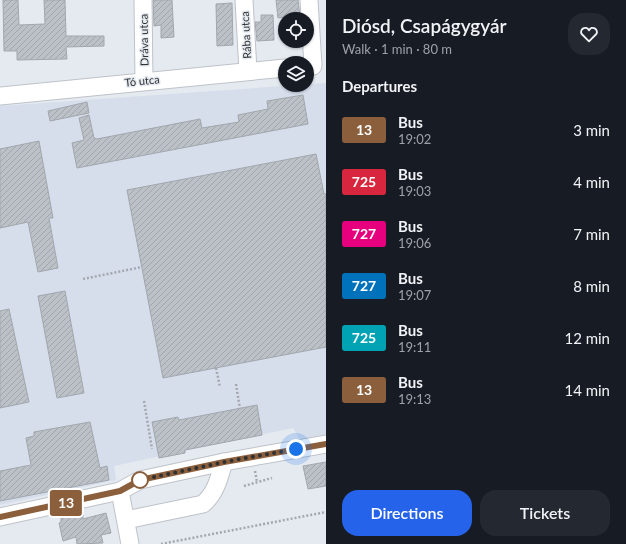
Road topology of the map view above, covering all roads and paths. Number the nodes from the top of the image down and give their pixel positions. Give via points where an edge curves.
1 (143, 0) edge
2 (244, 0) edge
3 (309, 0) edge
4 (315, 66) edge
5 (278, 69) edge
6 (248, 71) junction
7 (144, 81) junction
8 (0, 96) edge
9 (142, 267) dead end
10 (83, 279) dead end
11 (216, 368) dead end
12 (236, 384) dead end
13 (220, 387) dead end
14 (144, 400) dead end
15 (240, 409) dead end
16 (326, 444) edge
17 (152, 449) dead end
18 (224, 462) junction
19 (272, 478) dead end
20 (244, 486) dead end
21 (120, 491) junction
22 (326, 512) edge
23 (0, 517) edge
24 (126, 520) junction
25 (130, 544) edge
26 (161, 544) edge

1 - 7 street, Dráva utca
2 - 6 street, Rába utca
3 - 4 street
5 - 6 street, Tó utca
6 - 7 street, Tó utca
7 - 8 street, Tó utca
9 - 10 path
11 - 13 path
12 - 15 path
14 - 17 path
16 - 18 street
18 - 21 street via 140,480
18 - 24 street via 216,488 211,497 202,504
19 - 20 path
21 - 23 street
21 - 24 street
22 - 26 path
24 - 25 street

